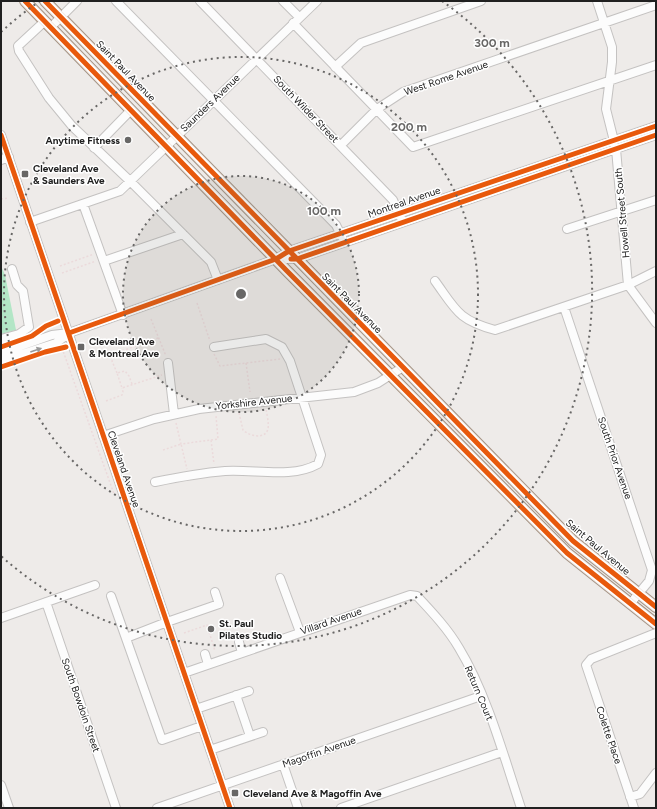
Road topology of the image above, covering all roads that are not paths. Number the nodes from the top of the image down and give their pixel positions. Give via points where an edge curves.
1 (25, 1) edge
2 (45, 1) edge
3 (77, 1) edge
4 (116, 1) edge
5 (200, 1) edge
6 (283, 1) edge
7 (317, 1) edge
8 (481, 1) edge
9 (597, 1) edge
10 (656, 5) edge
11 (61, 17) junction
12 (296, 20) junction
13 (605, 23) junction
14 (48, 24) junction
15 (256, 58) junction
16 (656, 65) edge
17 (335, 67) junction
18 (609, 81) junction
19 (214, 100) junction
20 (377, 109) junction
21 (131, 110) junction
22 (656, 126) edge
23 (1, 135) edge
24 (656, 135) edge
25 (176, 136) junction
26 (615, 144) junction
27 (341, 145) junction
28 (166, 146) junction
29 (94, 148) junction
30 (5, 158) edge
31 (130, 181) junction
32 (656, 200) edge
33 (83, 204) junction
34 (622, 212) junction
35 (399, 213) junction
36 (30, 222) junction
37 (403, 222) junction
38 (567, 229) dead end
39 (183, 234) junction
40 (341, 234) junction
41 (344, 243) junction
42 (289, 251) junction
43 (103, 257) junction
44 (276, 259) junction
45 (297, 259) junction
46 (12, 269) dead end
47 (656, 271) edge
48 (218, 280) junction
49 (435, 281) dead end
50 (628, 285) junction
51 (564, 307) junction
52 (123, 314) junction
53 (656, 323) edge
54 (69, 333) junction
55 (1, 339) edge
56 (214, 347) dead end
57 (1, 353) edge
58 (1, 361) edge
59 (168, 363) road end
60 (403, 367) junction
61 (391, 376) junction
62 (302, 397) junction
63 (174, 414) junction
64 (103, 436) junction
65 (155, 482) dead end
66 (280, 578) dead end
67 (95, 585) dead end
68 (215, 592) dead end
69 (639, 593) junction
70 (410, 594) joint
71 (111, 596) dead end
72 (46, 602) junction
73 (630, 604) junction
74 (656, 607) edge
75 (1, 618) edge
76 (167, 622) junction
77 (656, 624) edge
78 (300, 632) junction
79 (656, 633) edge
80 (126, 638) junction
81 (239, 642) dead end
82 (242, 653) junction
83 (205, 654) dead end
84 (208, 664) junction
85 (184, 673) junction
86 (249, 691) dead end
87 (236, 695) junction
88 (482, 696) junction
89 (196, 709) junction
90 (202, 726) junction
91 (263, 732) dead end
92 (250, 736) junction
93 (210, 750) junction
94 (502, 752) junction
95 (283, 764) junction
96 (656, 773) edge
97 (1, 784) edge
98 (222, 785) junction
99 (630, 797) junction
100 (9, 808) edge
101 (116, 808) edge
102 (159, 808) edge
103 (230, 808) edge
104 (298, 808) edge
105 (341, 808) edge
106 (521, 808) edge
107 (634, 808) edge

1 - 14 main road
2 - 11 main road, Saint Paul Avenue
3 - 11 street
4 - 19 street
5 - 15 street, South Wilder Street
6 - 12 street
7 - 12 street, Saunders Avenue
8 - 17 street via 361,43
9 - 13 street, Howell Street South
10 - 13 street, West Rome Avenue
11 - 14 street
11 - 25 main road, Saint Paul Avenue
12 - 15 street, Saunders Avenue
12 - 17 street
13 - 18 street, Howell Street South via 612,47
13 - 20 street, West Rome Avenue via 403,92
14 - 21 main road
14 - 29 street via 18,46 19,51 49,98
15 - 19 street, Saunders Avenue
15 - 27 street, South Wilder Street
16 - 18 street
17 - 20 street
18 - 20 street via 413,147
18 - 26 street, Howell Street South via 606,110
19 - 25 street, Saunders Avenue
19 - 40 street via 336,225
20 - 27 street, West Rome Avenue
21 - 28 main road
21 - 29 street
22 - 26 street, Montreal Avenue
23 - 30 street, Cleveland Avenue
24 - 26 street, Montreal Avenue
25 - 28 street, Saunders Avenue
25 - 42 main road, Saint Paul Avenue
26 - 34 street, Howell Street South
26 - 35 street, Montreal Avenue
26 - 37 street, Montreal Avenue
27 - 35 street, South Wilder Street via 393,200
28 - 31 street, Saunders Avenue
28 - 44 main road
29 - 31 street
30 - 36 street, Cleveland Avenue
31 - 33 street, Saunders Avenue via 115,194
31 - 39 street
32 - 34 street
33 - 36 street, Saunders Avenue
33 - 43 street
34 - 38 street
34 - 50 street, Howell Street South
35 - 37 street, South Wilder Street
35 - 40 street, Montreal Avenue
36 - 54 street, Cleveland Avenue
37 - 41 street, Montreal Avenue
39 - 43 street
39 - 48 street via 211,262
40 - 41 street
40 - 42 street, Montreal Avenue
41 - 45 street, Montreal Avenue
42 - 44 street, Montreal Avenue
42 - 45 main road, Saint Paul Avenue
43 - 52 street
44 - 45 street, Montreal Avenue
44 - 48 street, Montreal Avenue
44 - 61 main road
45 - 60 main road, Saint Paul Avenue
46 - 55 street via 17,285 23,291 29,327 18,334
47 - 50 street
48 - 52 street, Montreal Avenue
49 - 51 street via 459,315 475,325 495,330
50 - 51 street
50 - 53 street
51 - 69 street, South Prior Avenue via 651,565 651,576
52 - 54 street, Montreal Avenue
54 - 57 street, Montreal Avenue via 52,335
58 -> 54 street, Montreal Avenue via 56,343
54 - 64 street, Cleveland Avenue
56 - 62 street via 266,339 282,346
59 - 63 street
60 - 61 street, Yorkshire Avenue
60 - 69 main road, Saint Paul Avenue via 573,541
61 - 62 street, Yorkshire Avenue via 354,392
61 - 73 main road via 567,553
62 - 63 street, Yorkshire Avenue via 199,408
62 - 65 street via 321,455 318,464 307,470 215,472
63 - 64 street, Yorkshire Avenue
64 - 76 street, Cleveland Avenue
66 - 78 street
67 - 72 street
68 - 76 street via 219,604
69 - 73 street, South Prior Avenue
69 - 74 main road, Saint Paul Avenue
70 - 78 street, Villard Avenue
70 - 88 street, Return Court via 417,596 444,626 459,648
71 - 80 street
72 - 75 street
72 - 101 street, South Bowdoin Street
73 - 77 main road
76 - 80 street
76 - 85 street, Cleveland Avenue
78 - 82 street, Villard Avenue
79 - 99 street, Colette Place via 587,662 587,669
80 - 90 street via 162,740
81 - 82 street
82 - 84 street, Villard Avenue
83 - 84 street
84 - 85 street, Villard Avenue
85 - 89 street, Cleveland Avenue
86 - 87 street
87 - 89 street
87 - 92 street
88 - 94 street, Return Court
88 - 95 street, Magoffin Avenue
89 - 90 street, Cleveland Avenue
90 - 93 street, Cleveland Avenue
91 - 92 street
92 - 93 street
93 - 98 street, Cleveland Avenue
94 - 105 street
94 - 106 street, Return Court
95 - 98 street, Magoffin Avenue
95 - 104 street
96 - 99 street via 640,794
97 - 100 street
98 - 102 street, Magoffin Avenue
98 - 103 street, Cleveland Avenue
99 - 107 street, Colette Place

